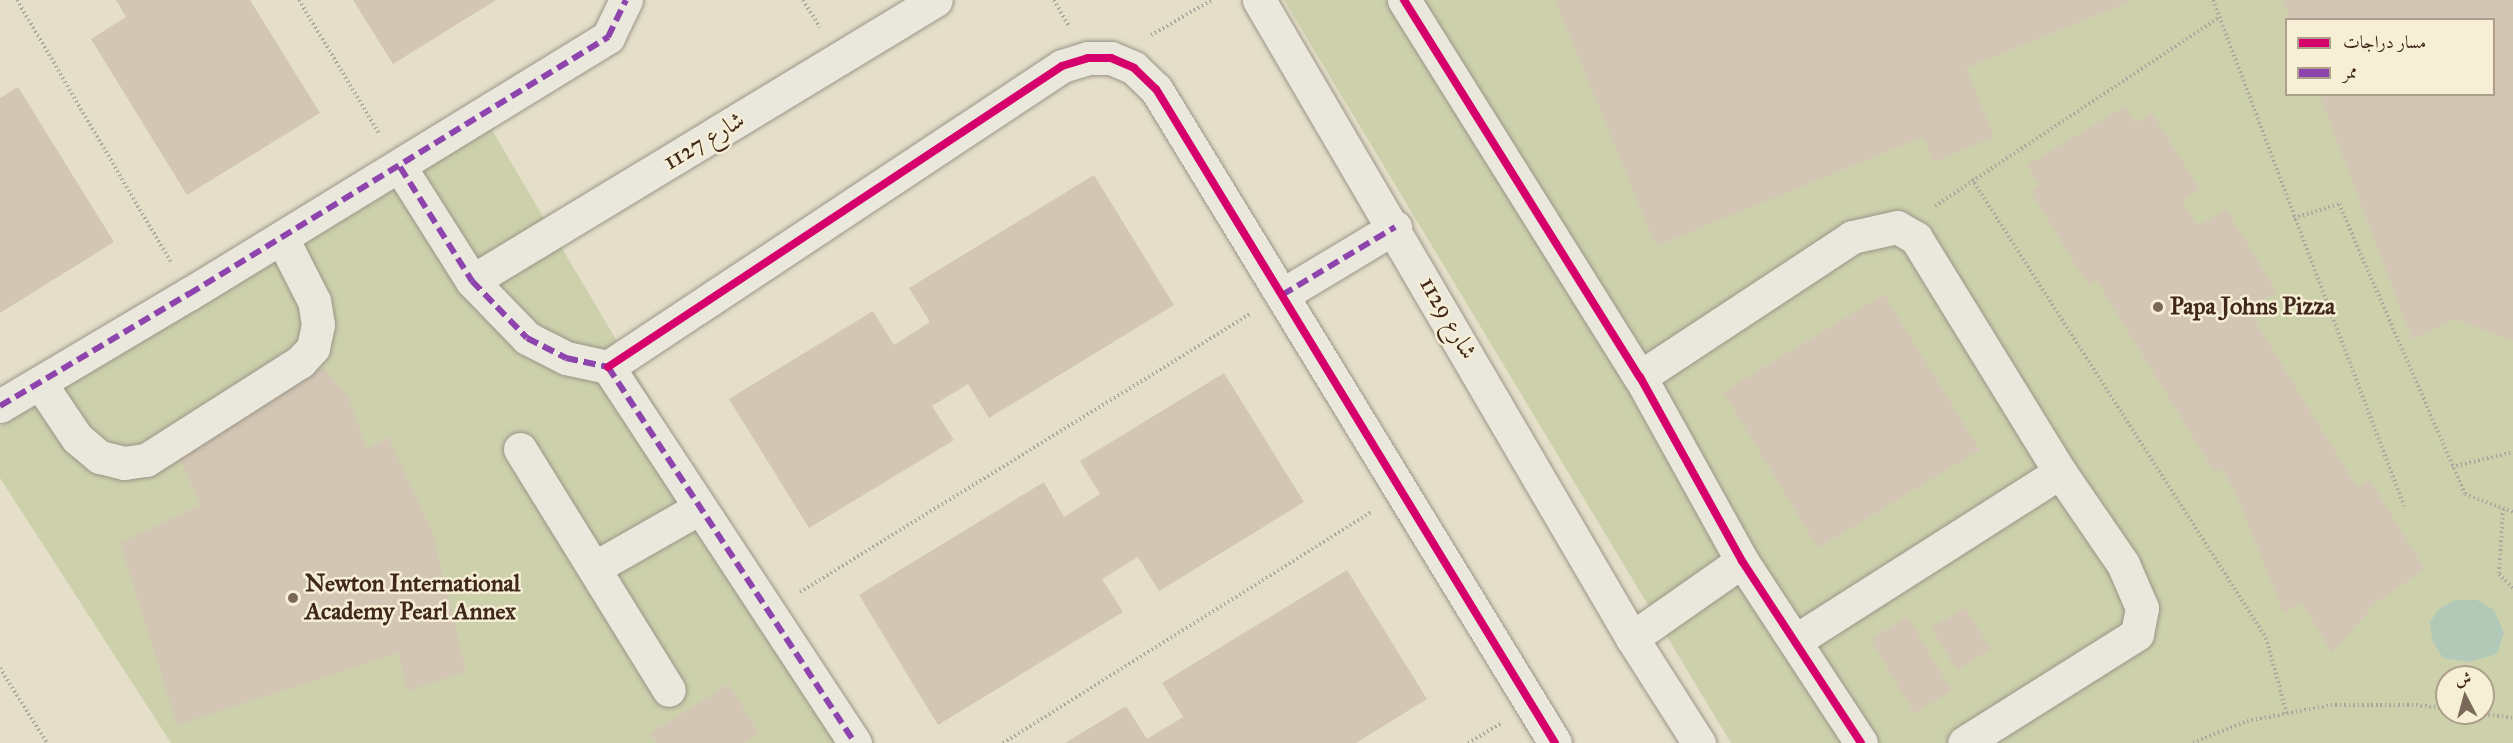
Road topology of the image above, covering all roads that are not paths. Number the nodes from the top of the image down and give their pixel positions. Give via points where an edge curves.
1 (626, 0) edge
2 (936, 0) edge
3 (1259, 0) edge
4 (1404, 0) edge
5 (400, 166) junction
6 (1395, 227) junction
7 (282, 238) junction
8 (472, 281) junction
9 (1282, 295) junction
10 (608, 367) junction
11 (1640, 376) junction
12 (40, 382) junction
13 (0, 406) edge
14 (520, 449) dead end
15 (2060, 472) junction
16 (699, 508) junction
17 (1742, 561) junction
18 (594, 568) junction
19 (1632, 638) junction
20 (1795, 641) junction
21 (669, 690) dead end
22 (855, 743) edge
23 (1555, 743) edge
24 (1699, 743) edge
25 (1861, 743) edge
26 (1965, 743) edge

1 - 5 street via 608,37
2 - 8 street, شارع 1127
3 - 6 street, شارع 1129
4 - 11 street
5 - 7 street
5 - 8 street
6 - 9 street
6 - 19 street, شارع 1129
7 - 12 street
7 - 12 street via 314,300 318,325 313,348 300,362 146,460 124,464 100,457 77,438
8 - 10 street via 527,338 566,358
9 - 10 street via 1156,89 1134,68 1111,58 1088,58 1062,66
9 - 23 street
10 - 16 street
11 - 15 street via 1852,237 1874,230 1903,229 1916,238
11 - 17 street
12 - 13 street
14 - 18 street
15 - 20 street
15 - 26 street via 2132,582 2142,608 2137,634
16 - 18 street
16 - 22 street
17 - 19 street
17 - 20 street
18 - 21 street
19 - 24 street, شارع 1129
20 - 25 street

